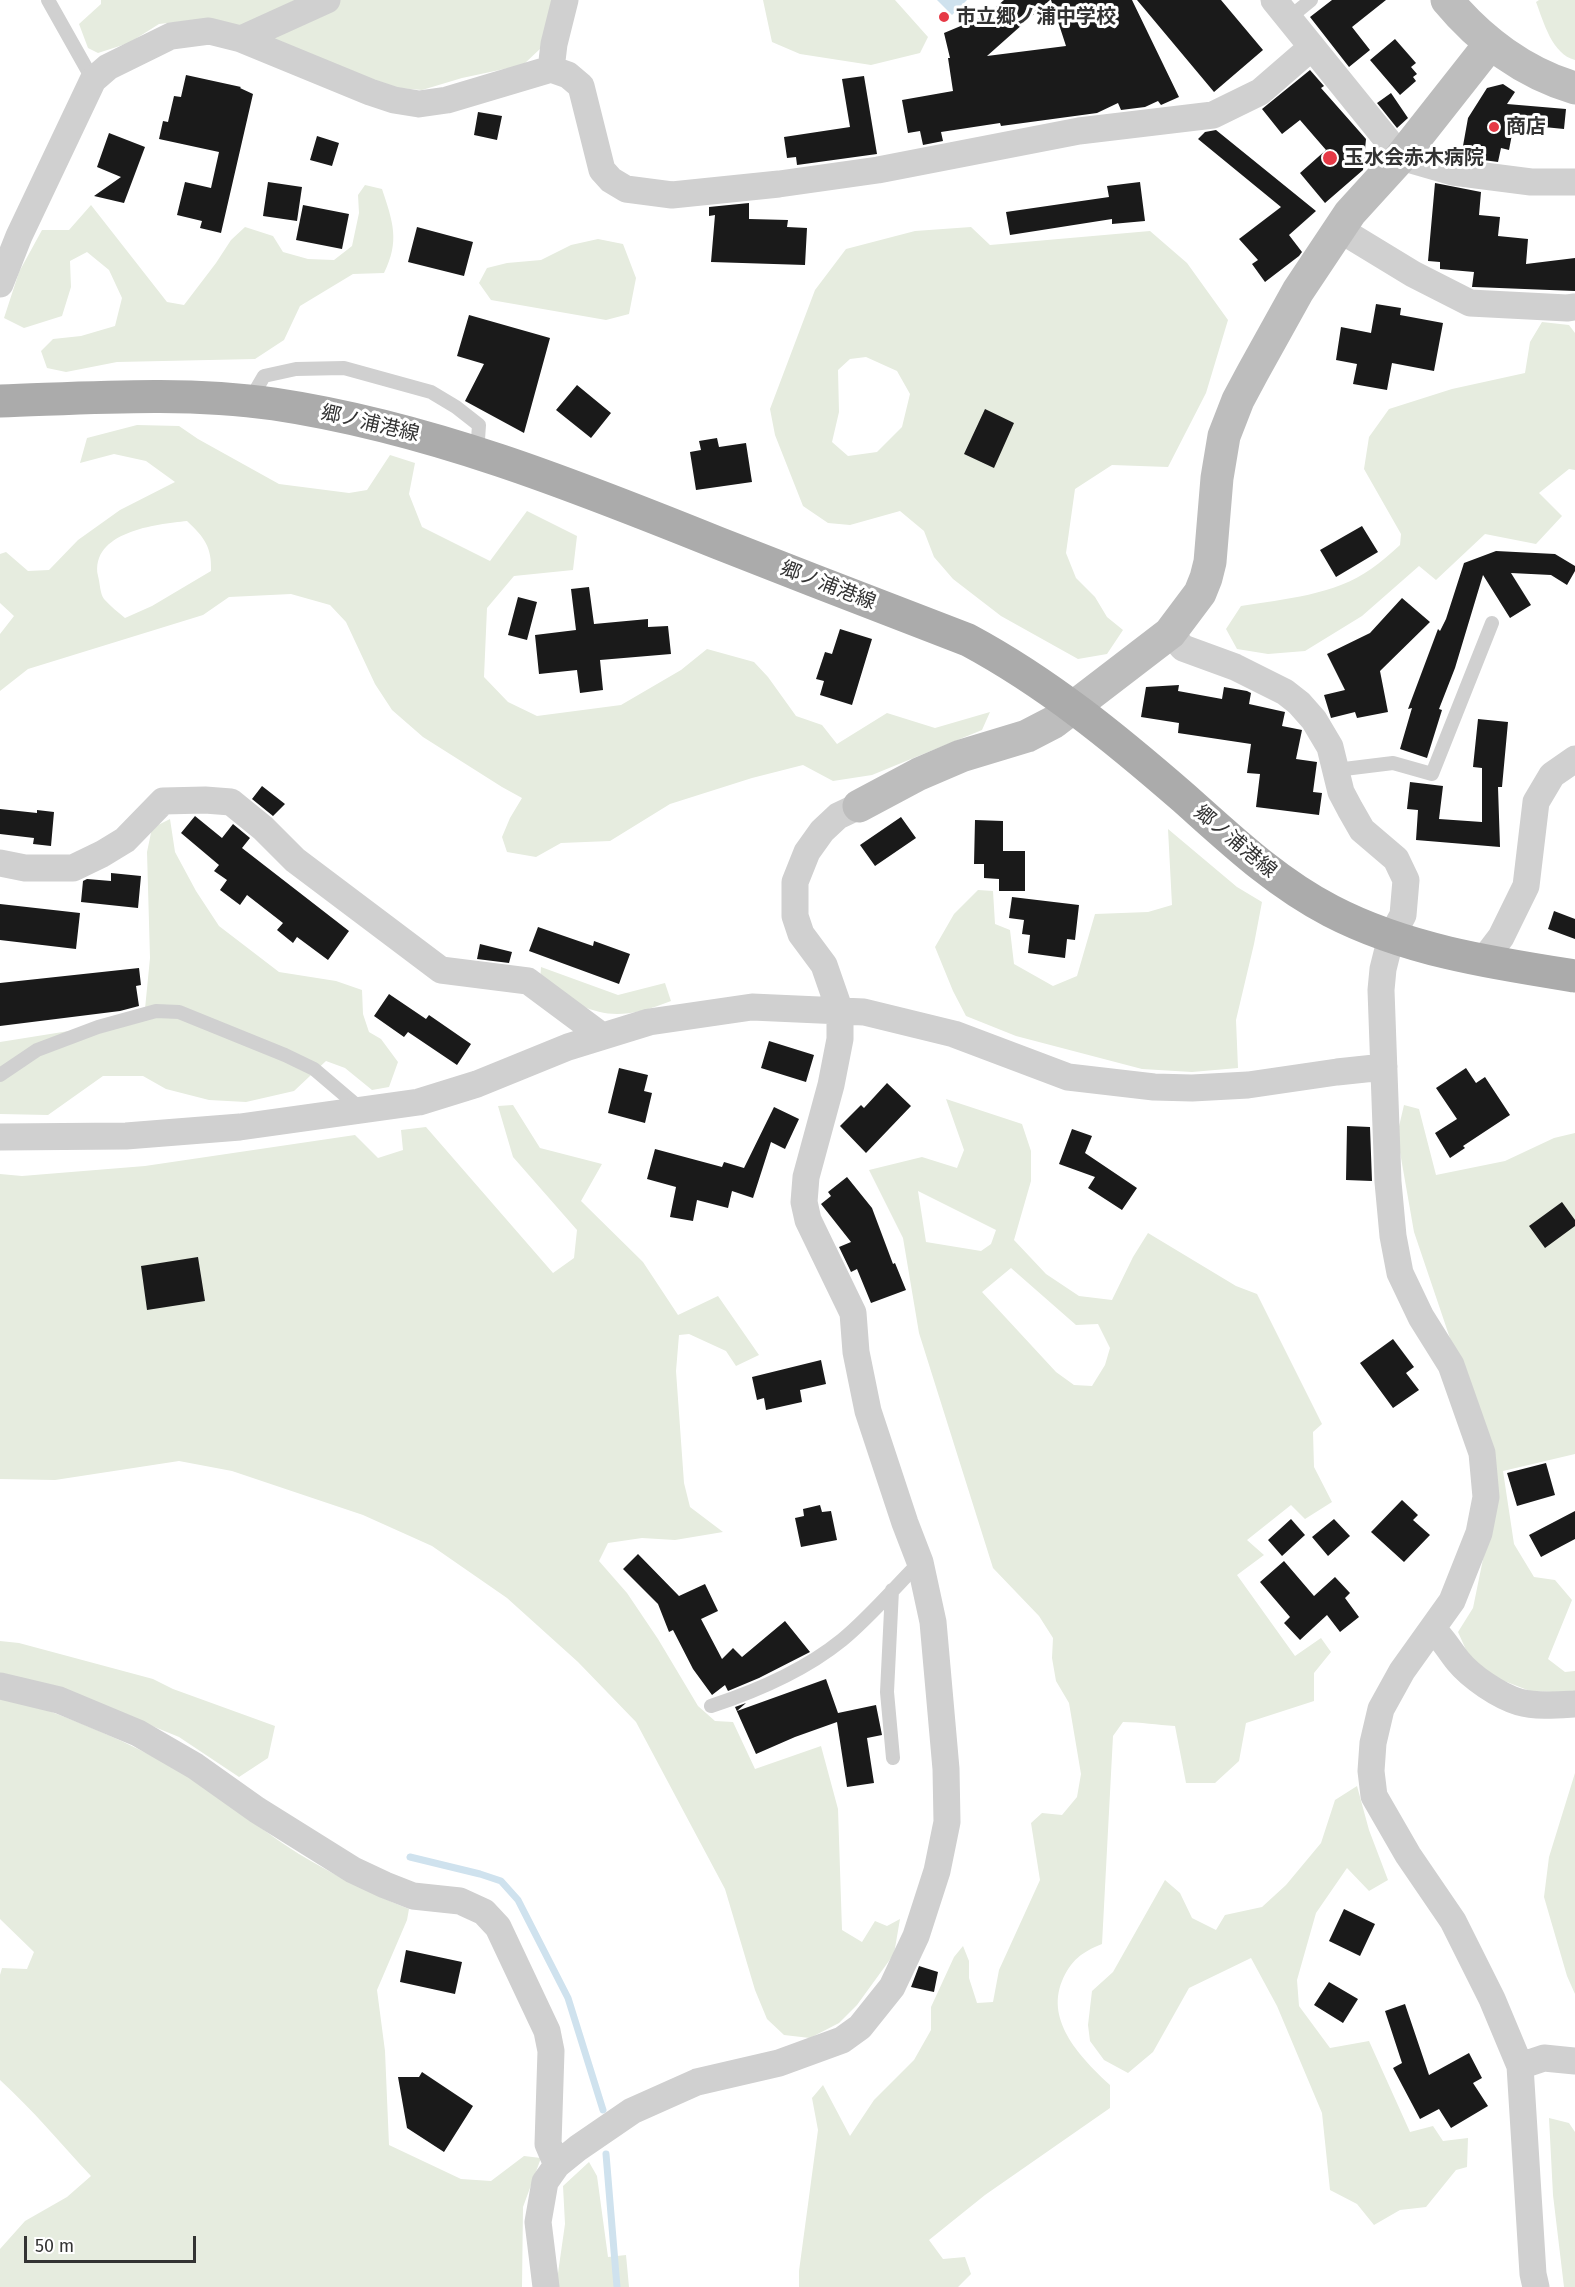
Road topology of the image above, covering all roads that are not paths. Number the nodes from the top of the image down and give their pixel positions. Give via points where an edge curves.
1 (48, 0) edge
2 (327, 0) edge
3 (565, 0) edge
4 (1311, 0) edge
5 (1447, 0) edge
6 (1282, 9) edge
7 (241, 39) junction
8 (1490, 44) junction
9 (1312, 47) junction
10 (551, 69) junction
11 (93, 80) junction
12 (1575, 88) edge
13 (1401, 158) junction
14 (1575, 182) edge
15 (1339, 229) junction
16 (0, 284) edge
17 (1575, 307) edge
18 (0, 401) edge
19 (249, 402) junction
20 (477, 454) junction
21 (1492, 623) dead end
22 (1170, 633) junction
23 (1073, 705) junction
24 (1575, 759) edge
25 (1336, 770) junction
26 (859, 806) joint
27 (0, 863) edge
28 (1391, 937) junction
29 (1482, 962) junction
30 (1575, 976) edge
31 (840, 1011) junction
32 (602, 1036) junction
33 (1384, 1067) junction
34 (0, 1074) edge
35 (363, 1110) junction
36 (0, 1137) edge
37 (920, 1562) junction
38 (892, 1590) junction
39 (1432, 1629) junction
40 (0, 1686) edge
41 (1575, 1704) edge
42 (711, 1706) dead end
43 (893, 1758) dead end
44 (1575, 2061) edge
45 (1520, 2066) junction
46 (557, 2165) junction
47 (546, 2287) edge
48 (1536, 2287) edge

1 - 11 lane
2 - 7 street
3 - 10 street
4 - 6 lane
5 - 8 street
6 - 9 street
7 - 10 street via 370,92 419,104 447,100
7 - 11 street via 209,31 171,36 108,67
8 - 12 street via 1529,68
8 - 13 street
9 - 10 street via 1260,92 1213,115 1078,131 878,170 672,195 626,189 611,180 602,170 580,86 568,75
9 - 13 street
11 - 16 street
13 - 14 street via 1453,172 1531,182
13 - 15 street
15 - 17 street via 1470,303
15 - 22 street via 1298,291 1239,400 1224,436 1206,578 1200,593
18 - 19 main road, 郷ノ浦港線 via 171,395
19 - 20 main road, 郷ノ浦港線 via 344,416
19 - 20 lane via 264,376 296,369 344,368 432,392 456,406 478,425
20 - 23 main road, 郷ノ浦港線 via 615,501 969,640
21 - 25 lane via 1432,774 1393,763
22 - 23 street
22 - 25 street via 1184,648 1269,682 1299,703 1330,747
23 - 26 street via 1054,722 1027,736 961,756
23 - 28 main road, 郷ノ浦港線 via 1241,850 1284,882 1331,911
24 - 29 street via 1552,775 1536,802 1526,886 1501,937
25 - 28 street via 1341,792 1362,830 1396,858 1406,880 1403,915
26 - 31 street via 838,816 822,831 807,852 795,882 795,916 801,934 824,965
27 - 32 street via 25,868 73,868 125,840 163,801 231,802 295,860 441,970 528,981
28 - 29 main road, 郷ノ浦港線
28 - 33 street via 1381,990
29 - 30 main road, 郷ノ浦港線
31 - 32 street via 725,1010 649,1022
31 - 33 street via 864,1012 954,1034 1068,1077 1154,1087 1248,1085
31 - 37 street via 840,1039 806,1177 804,1202 808,1220 853,1313 868,1411
32 - 35 street via 419,1102
33 - 39 street via 1389,1193 1400,1272 1421,1317 1451,1365 1482,1453 1486,1497 1479,1533 1452,1601
34 - 35 lane via 37,1050 98,1027 156,1011 179,1012 314,1069
35 - 36 street via 240,1127 126,1136
37 - 38 lane
37 - 46 street via 933,1622 947,1822 937,1871 916,1936 892,1987 860,2027 842,2040 779,2063 697,2082 632,2111
38 - 42 lane via 843,1639 811,1663
38 - 43 lane via 887,1692
39 - 41 street via 1474,1679 1520,1702
39 - 45 street via 1381,1709 1373,1743 1374,1796 1453,1921
40 - 46 street via 59,1700 138,1733 353,1870 385,1885 413,1896 460,1900 484,1912 498,1927 548,2031 548,2144
44 - 45 street via 1544,2058
45 - 48 street
46 - 47 street via 545,2182 538,2222

